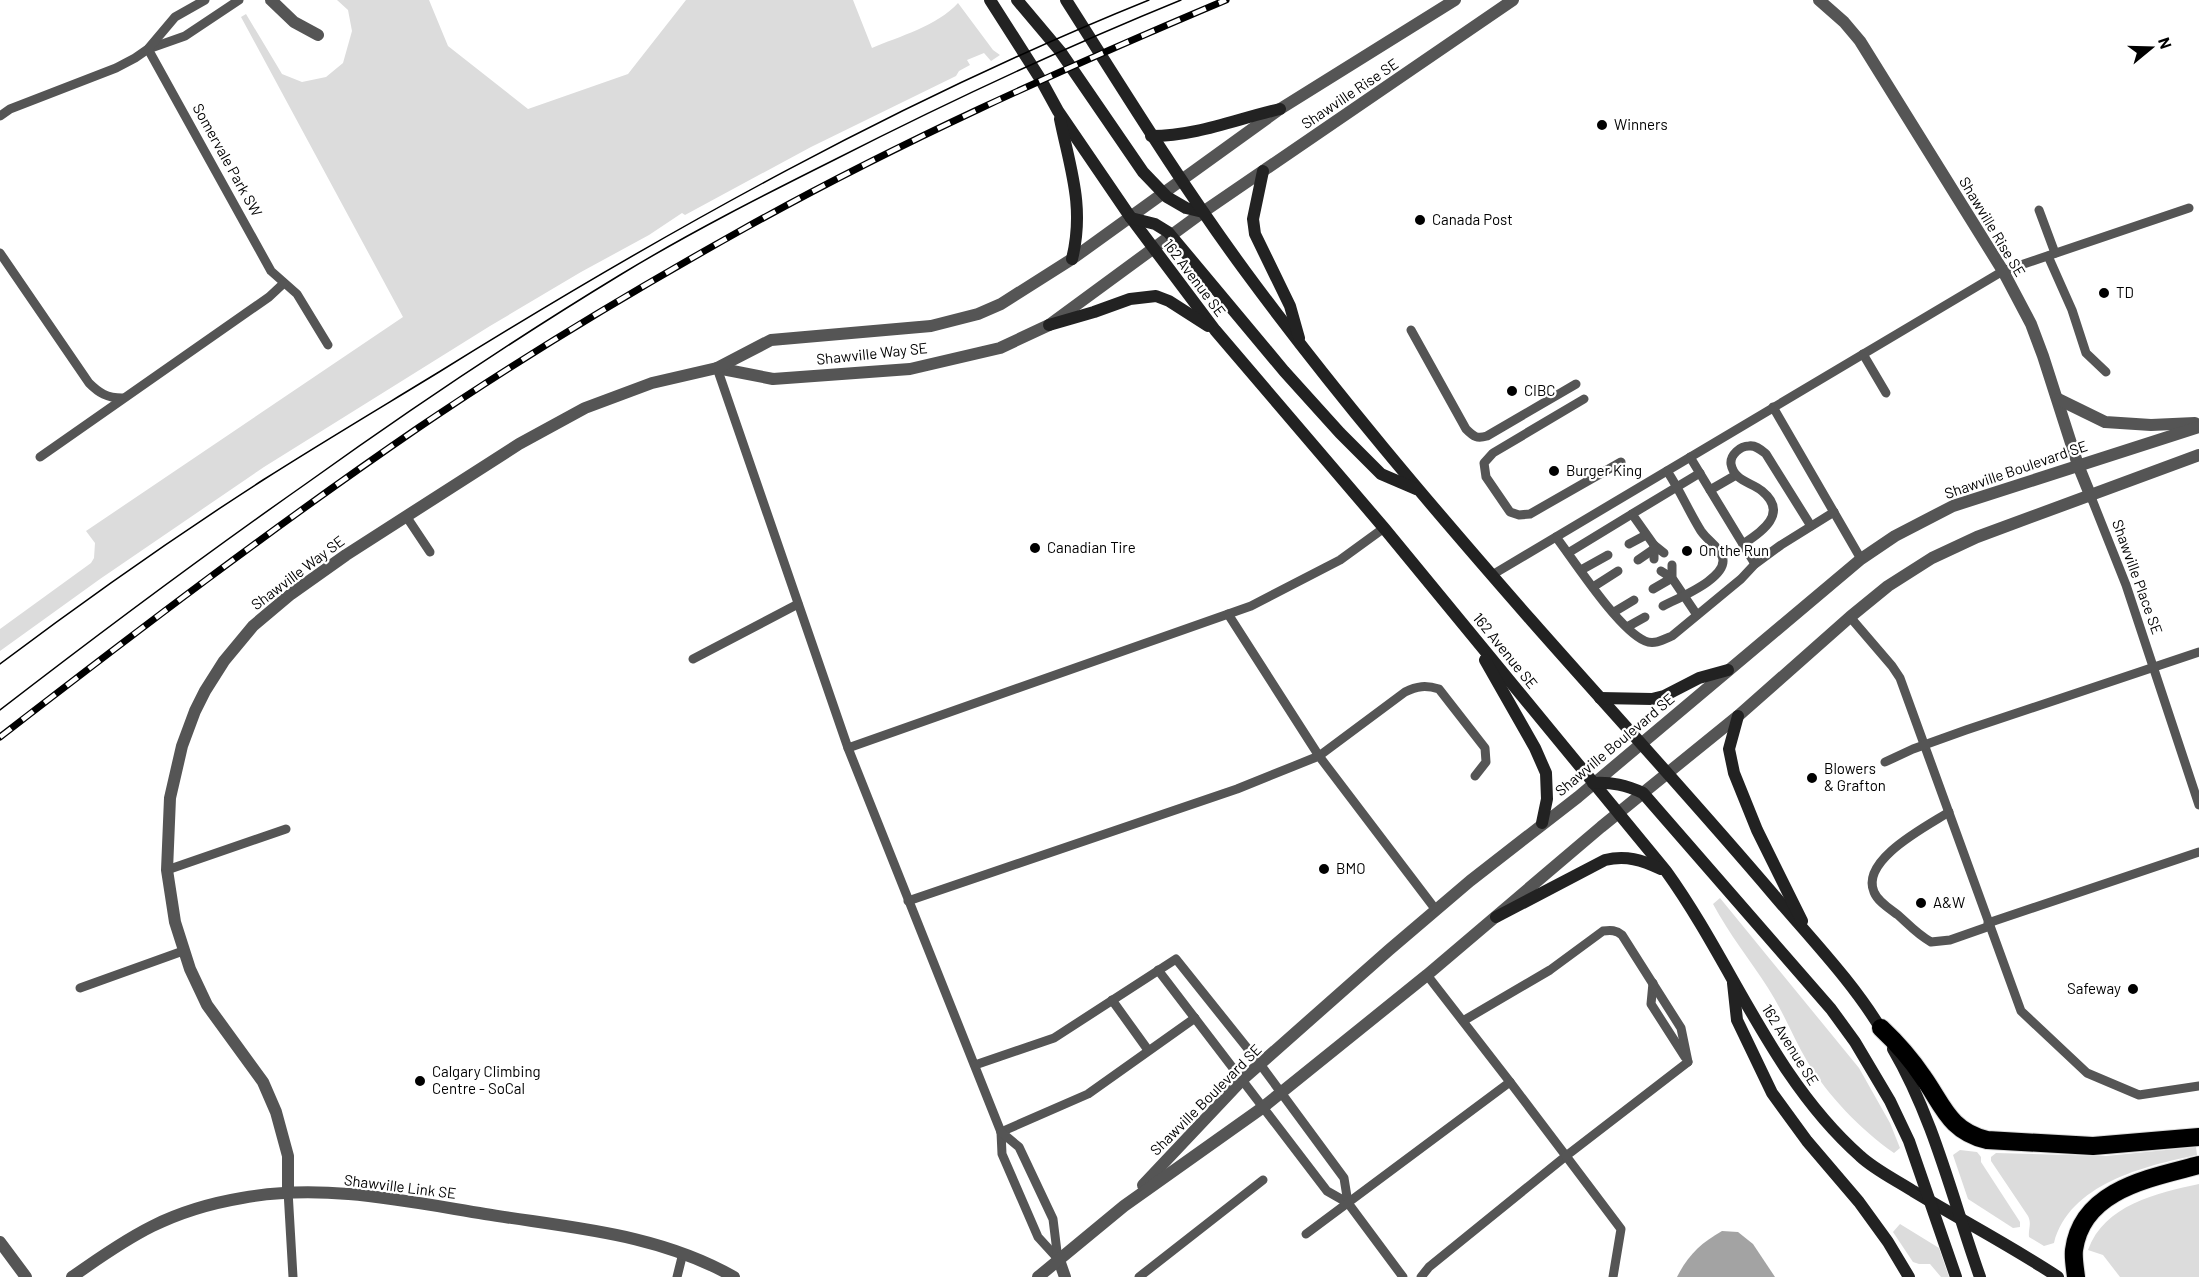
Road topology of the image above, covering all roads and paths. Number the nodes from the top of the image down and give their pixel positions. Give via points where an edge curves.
1 (205, 0) edge
2 (239, 0) edge
3 (270, 0) edge
4 (990, 0) edge
5 (1017, 0) edge
6 (1066, 0) edge
7 (1455, 0) edge
8 (1513, 0) edge
9 (1819, 0) edge
10 (318, 35) dead end
11 (148, 49) junction
12 (1280, 109) junction
13 (1058, 111) junction
14 (0, 116) edge
15 (1151, 136) junction
16 (1263, 171) junction
17 (1182, 181) junction
18 (1164, 194) junction
19 (2189, 208) dead end
20 (2040, 210) dead end
21 (1203, 212) junction
22 (1131, 218) junction
23 (1171, 235) junction
24 (1153, 248) junction
25 (0, 253) edge
26 (2051, 254) junction
27 (1072, 259) junction
28 (2003, 271) junction
29 (284, 283) junction
30 (1049, 325) junction
31 (1215, 330) junction
32 (1411, 330) dead end
33 (328, 345) dead end
34 (1301, 345) junction
35 (1863, 354) junction
36 (717, 368) junction
37 (2106, 372) dead end
38 (1576, 384) dead end
39 (1886, 393) dead end
40 (122, 398) junction
41 (1584, 399) dead end
42 (2058, 399) junction
43 (1773, 407) junction
44 (2199, 425) edge
45 (2199, 455) edge
46 (40, 457) dead end
47 (1690, 457) junction
48 (1621, 462) dead end
49 (2078, 465) junction
50 (1666, 471) junction
51 (1700, 473) junction
52 (1736, 475) junction
53 (1677, 487) junction
54 (1420, 490) junction
55 (1710, 490) junction
56 (2091, 496) junction
57 (1834, 512) junction
58 (1632, 514) junction
59 (406, 516) junction
60 (1811, 526) junction
61 (1384, 528) junction
62 (1647, 535) junction
63 (1556, 537) junction
64 (1629, 544) dead end
65 (1743, 544) junction
66 (1654, 551) junction
67 (430, 552) dead end
68 (1568, 553) junction
69 (1664, 553) dead end
70 (1608, 555) dead end
71 (1638, 560) dead end
72 (1861, 560) junction
73 (1755, 564) junction
74 (1672, 565) dead end
75 (1581, 570) junction
76 (1618, 571) dead end
77 (1661, 571) dead end
78 (1492, 575) junction
79 (1672, 578) junction
80 (1593, 587) junction
81 (1653, 589) dead end
82 (1683, 596) junction
83 (1634, 600) dead end
84 (798, 604) junction
85 (1663, 606) dead end
86 (1614, 612) junction
87 (1228, 614) junction
88 (1697, 615) junction
89 (1850, 616) junction
90 (1645, 617) dead end
91 (1465, 626) junction
92 (1627, 627) junction
93 (2199, 652) edge
94 (693, 659) dead end
95 (2154, 668) junction
96 (1728, 670) junction
97 (1600, 698) junction
98 (1738, 716) junction
99 (1641, 744) junction
100 (1925, 744) junction
101 (849, 748) junction
102 (1319, 756) junction
103 (1885, 762) dead end
104 (1667, 773) junction
105 (1475, 776) dead end
106 (1593, 783) junction
107 (1643, 792) junction
108 (2199, 805) edge
109 (1949, 812) junction
110 (1618, 814) junction
111 (1542, 823) junction
112 (286, 829) dead end
113 (2199, 852) edge
114 (167, 870) junction
115 (1666, 871) junction
116 (908, 901) junction
117 (1436, 910) junction
118 (1496, 917) junction
119 (1989, 925) junction
120 (1809, 936) junction
121 (183, 951) junction
122 (1158, 970) junction
123 (1427, 975) junction
124 (1732, 979) junction
125 (80, 988) dead end
126 (1112, 1000) junction
127 (1195, 1018) junction
128 (1463, 1021) junction
129 (1881, 1028) junction
130 (1148, 1050) junction
131 (1260, 1064) junction
132 (975, 1065) junction
133 (1243, 1079) junction
134 (1510, 1082) junction
135 (2199, 1086) edge
136 (1280, 1093) junction
137 (1262, 1108) junction
138 (1001, 1132) junction
139 (2199, 1137) edge
140 (1566, 1156) junction
141 (2199, 1165) edge
142 (1263, 1180) dead end
143 (288, 1191) junction
144 (1930, 1201) junction
145 (1348, 1203) junction
146 (1124, 1206) junction
147 (1960, 1219) junction
148 (1306, 1234) dead end
149 (0, 1242) edge
150 (683, 1253) junction
151 (1059, 1260) junction
152 (26, 1277) edge
153 (72, 1277) edge
154 (293, 1277) edge
155 (677, 1277) edge
156 (734, 1277) edge
157 (1038, 1277) edge
158 (1065, 1277) edge
159 (1139, 1277) edge
160 (1402, 1277) edge
161 (1421, 1277) edge
162 (1613, 1277) edge
163 (1909, 1277) edge
164 (1956, 1277) edge
165 (1980, 1277) edge
166 (2058, 1277) edge
167 (2076, 1277) edge

1 - 11 lane via 175,17
2 - 11 lane via 185,36
3 - 10 street via 294,22
4 - 13 main road, 162 Avenue SE
5 - 18 main road via 1060,51 1143,172
6 - 15 main road
7 - 12 street, Shawville Rise SE
8 - 16 street, Shawville Rise SE
9 - 28 street, Shawville Rise SE via 1860,41
11 - 14 lane via 116,68
11 - 29 lane, Somervale Park SW via 271,271
12 - 15 main road via 1208,130
12 - 17 street, Shawville Rise SE
13 - 22 main road, 162 Avenue SE
13 - 27 main road via 1078,203
15 - 17 main road
16 - 21 street, Shawville Rise SE
16 - 34 main road via 1253,219 1255,234 1290,306
17 - 18 street, Shawville Way SE
17 - 21 main road
18 - 21 main road via 1186,208
18 - 22 street, Shawville Way SE
19 - 26 lane
20 - 26 lane
21 - 23 street, Shawville Way SE
21 - 34 main road
22 - 23 main road via 1155,224
22 - 24 main road, 162 Avenue SE
22 - 27 street, Shawville Way SE
23 - 24 street, Shawville Way SE
23 - 54 main road via 1340,433 1382,474
24 - 30 street, Shawville Way SE
24 - 31 main road, 162 Avenue SE
25 - 40 lane via 89,383 103,395
26 - 28 lane
26 - 37 lane via 2086,353
27 - 36 street, Shawville Way SE via 1001,304 967,317 899,330 771,340
28 - 35 lane
28 - 42 street, Shawville Rise SE via 2031,324
29 - 33 lane, Somervale Park SW via 297,294
29 - 40 lane
30 - 31 main road via 1130,299 1156,296
30 - 36 street, Shawville Way SE via 1000,348 910,369 773,379
31 - 61 main road, 162 Avenue SE
32 - 38 lane via 1474,437 1487,436
34 - 54 main road
35 - 39 lane
35 - 43 lane
36 - 59 street, Shawville Way SE via 652,383 585,408 519,444
36 - 84 lane
40 - 46 lane
41 - 48 lane via 1493,453 1484,463 1486,477 1510,512 1530,514
42 - 44 street via 2104,422
42 - 49 street, Shawville Rise SE
43 - 47 lane
43 - 57 lane
44 - 49 street, Shawville Boulevard SE
45 - 56 street, Shawville Boulevard SE
47 - 50 lane
47 - 51 lane
49 - 56 street, Shawville Rise SE
49 - 72 street, Shawville Boulevard SE via 1953,506 1895,536
50 - 53 lane
50 - 63 lane
51 - 53 lane
51 - 55 lane
52 - 55 lane
52 - 60 lane via 1732,457 1742,448 1758,447
52 - 65 lane via 1762,491 1774,512 1771,522
53 - 58 lane
53 - 82 lane via 1693,519 1723,560 1719,573
54 - 78 main road
55 - 65 lane
56 - 89 street, Shawville Boulevard SE via 1977,537 1932,558
56 - 95 lane, Shawville Place SE
57 - 60 lane
57 - 72 lane
58 - 62 lane
58 - 68 lane
59 - 67 lane
59 - 114 street, Shawville Way SE via 268,612 224,661 195,711 182,746 170,798
60 - 73 lane
61 - 87 lane via 1317,574
61 - 91 main road, 162 Avenue SE
62 - 64 lane
62 - 66 lane
63 - 68 lane
63 - 78 lane
65 - 73 lane
66 - 69 lane
66 - 71 lane
68 - 75 lane
70 - 75 lane
72 - 96 street, Shawville Boulevard SE
73 - 88 lane
74 - 79 lane
75 - 80 lane
76 - 80 lane
77 - 79 lane
78 - 97 main road
79 - 81 lane
79 - 82 lane
80 - 86 lane
82 - 85 lane
82 - 88 lane
83 - 86 lane
84 - 94 lane
84 - 101 lane
86 - 92 lane
87 - 101 lane
87 - 102 lane
88 - 92 lane via 1660,642 1647,642
89 - 98 street, Shawville Boulevard SE
89 - 100 lane via 1896,672
90 - 92 lane
91 - 106 main road, 162 Avenue SE
91 - 111 main road via 1546,773 1547,799
93 - 95 lane
95 - 100 lane
95 - 108 lane, Shawville Place SE
96 - 97 main road via 1652,699
96 - 99 street, Shawville Boulevard SE
97 - 99 main road
98 - 104 street, Shawville Boulevard SE
98 - 120 main road via 1730,744 1734,773
99 - 104 main road
99 - 106 street, Shawville Boulevard SE
100 - 103 lane
100 - 109 lane
101 - 116 lane
102 - 105 lane via 1405,692 1429,686 1439,689 1485,748 1486,762
102 - 116 lane via 1237,789
102 - 117 lane
104 - 107 street, Shawville Boulevard SE
104 - 120 main road
106 - 107 main road via 1627,785
106 - 110 main road, 162 Avenue SE
106 - 111 street, Shawville Boulevard SE
107 - 110 street, Shawville Boulevard SE
107 - 144 main road via 1831,1009 1855,1042 1909,1141
109 - 119 lane
109 - 119 lane via 1883,859 1873,875 1874,890 1880,900 1930,942 1950,940
110 - 115 main road, 162 Avenue SE
110 - 118 street, Shawville Boulevard SE
111 - 117 street, Shawville Boulevard SE
112 - 114 lane
113 - 119 lane
114 - 121 street, Shawville Way SE
115 - 118 main road via 1641,860 1605,860
115 - 124 main road, 162 Avenue SE via 1703,925
116 - 132 lane
117 - 131 street, Shawville Boulevard SE
118 - 123 street, Shawville Boulevard SE
119 - 135 lane via 2021,1011 2087,1073 2139,1095
120 - 129 main road via 1853,987
121 - 125 lane
121 - 143 street, Shawville Way SE via 207,1005 262,1082 276,1112 288,1156
122 - 126 lane
122 - 127 lane
122 - 131 lane via 1176,959
123 - 128 lane
123 - 136 street, Shawville Boulevard SE
124 - 144 main road, 162 Avenue SE via 1806,1099 1861,1157
124 - 163 main road via 1737,1020 1772,1092 1859,1202
126 - 130 lane
126 - 132 lane via 1054,1038
127 - 130 lane
127 - 133 lane
128 - 134 lane
128 - 140 lane via 1550,970 1603,931 1618,931 1622,935 1681,1028 1688,1062
129 - 139 highway via 1902,1048 1947,1116 1977,1138 2093,1146
129 - 147 main road via 1927,1117
130 - 138 lane via 1088,1094
131 - 133 street, Shawville Boulevard SE
131 - 136 lane
132 - 138 lane
133 - 137 lane
133 - 146 street, Shawville Boulevard SE
134 - 140 lane
134 - 145 lane
136 - 137 street, Shawville Boulevard SE
136 - 145 lane via 1344,1178
137 - 145 lane via 1327,1191
137 - 146 street, Shawville Boulevard SE
138 - 151 lane via 1002,1154 1036,1232
138 - 151 lane via 1019,1147 1053,1220
140 - 161 lane via 1429,1266
140 - 162 lane via 1621,1229
141 - 167 highway via 2127,1186 2104,1200 2078,1233 2074,1251
142 - 159 lane
143 - 150 street, Shawville Link SE via 402,1200 596,1230
143 - 153 street, Shawville Link SE via 205,1206 163,1220
143 - 154 lane
144 - 147 main road, 162 Avenue SE
144 - 164 main road
145 - 148 lane
145 - 160 lane
146 - 151 street, Shawville Boulevard SE
147 - 165 main road
147 - 166 main road, 162 Avenue SE
149 - 152 street
150 - 155 lane
150 - 156 street, Shawville Link SE
151 - 157 street, Shawville Boulevard SE
151 - 158 street

